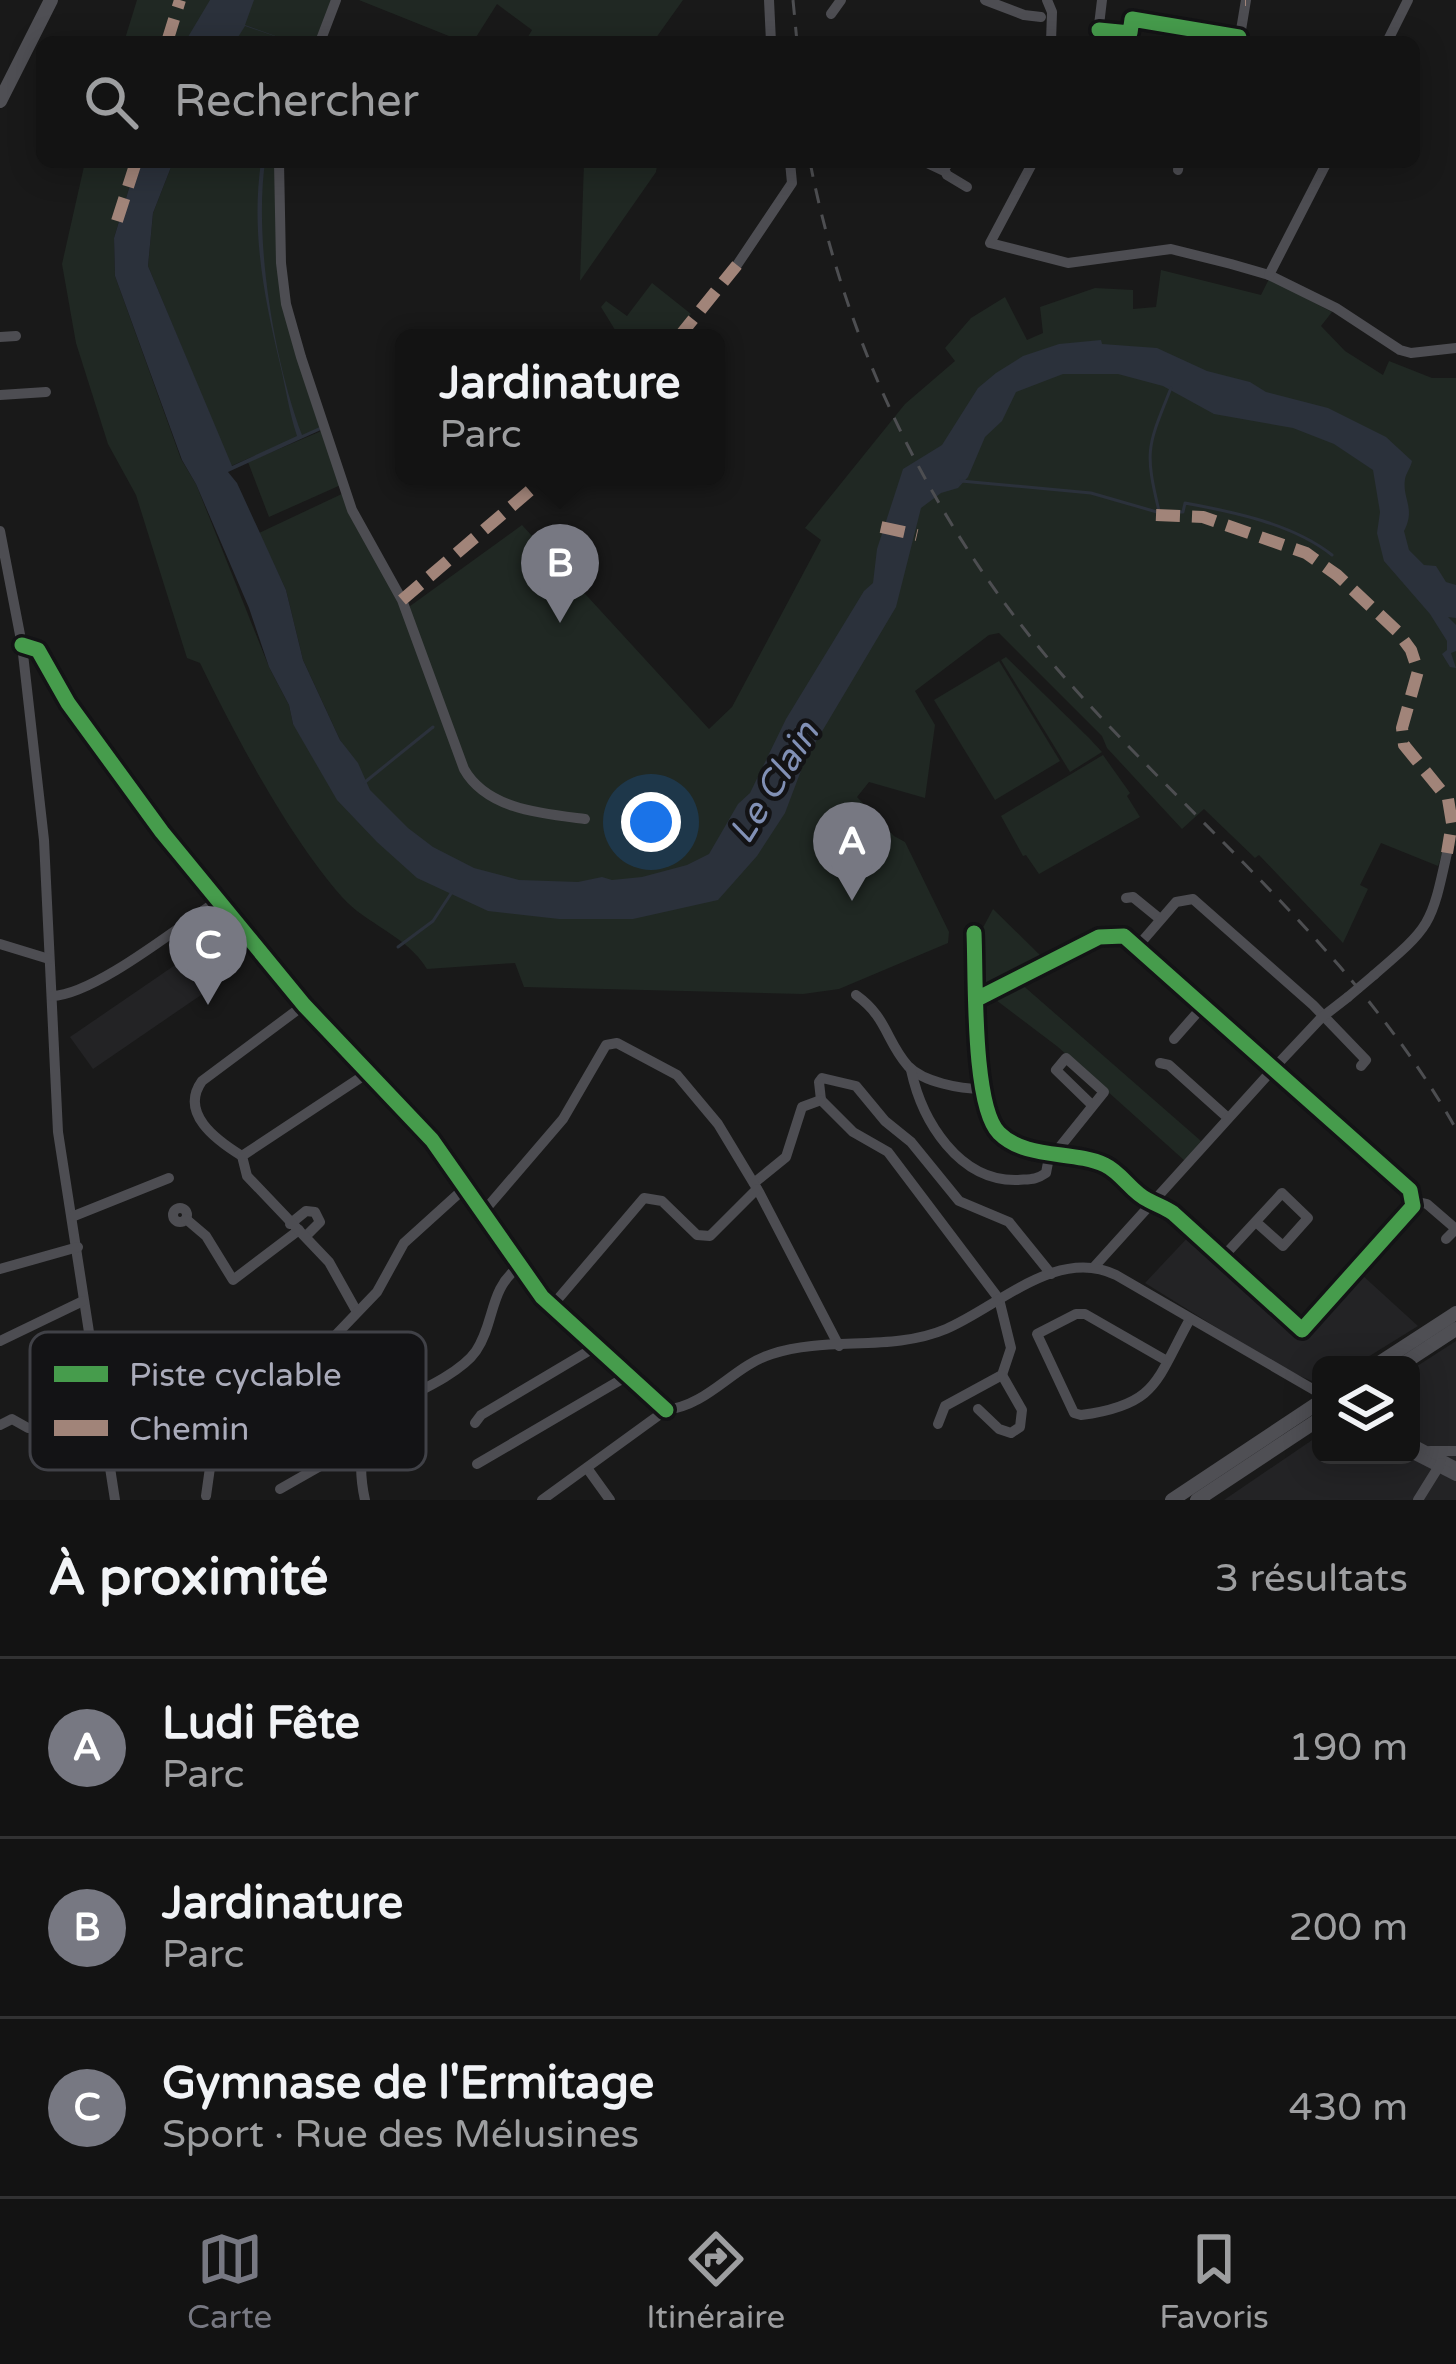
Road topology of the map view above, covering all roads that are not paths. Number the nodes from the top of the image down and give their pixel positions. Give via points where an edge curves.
1 (46, 0) edge
2 (336, 0) edge
3 (769, 0) edge
4 (842, 0) edge
5 (985, 0) edge
6 (1047, 0) edge
7 (1102, 0) edge
8 (1246, 0) edge
9 (1408, 0) edge
10 (832, 14) dead end
11 (1041, 17) dead end
12 (1100, 34) edge
13 (322, 36) edge
14 (771, 36) edge
15 (1051, 36) edge
16 (1240, 36) edge
17 (1390, 36) edge
18 (0, 86) edge
19 (0, 101) edge
20 (279, 168) edge
21 (791, 168) edge
22 (947, 168) edge
23 (1030, 168) edge
24 (1324, 168) edge
25 (967, 187) dead end
26 (737, 265) dead end
27 (1269, 275) junction
28 (16, 336) dead end
29 (0, 337) edge
30 (1456, 349) edge
31 (46, 392) dead end
32 (0, 395) edge
33 (0, 531) edge
34 (22, 645) junction
35 (586, 819) dead end
36 (1447, 853) dead end
37 (1126, 898) dead end
38 (216, 902) junction
39 (1160, 919) junction
40 (974, 933) dead end
41 (0, 944) edge
42 (1138, 946) junction
43 (49, 959) junction
44 (856, 995) dead end
45 (52, 996) junction
46 (977, 999) junction
47 (304, 1005) junction
48 (1204, 1005) junction
49 (1322, 1018) junction
50 (1174, 1039) dead end
51 (1160, 1063) dead end
52 (1360, 1066) dead end
53 (1274, 1068) junction
54 (910, 1070) junction
55 (366, 1074) junction
56 (982, 1089) junction
57 (821, 1100) junction
58 (1092, 1105) junction
59 (1228, 1118) junction
60 (1053, 1152) junction
61 (242, 1156) junction
62 (169, 1178) dead end
63 (467, 1186) junction
64 (756, 1186) junction
65 (1152, 1201) junction
66 (1414, 1201) junction
67 (484, 1210) junction
68 (74, 1216) junction
69 (186, 1219) dead end
70 (1256, 1222) junction
71 (298, 1230) junction
72 (1120, 1238) junction
73 (1446, 1239) dead end
74 (78, 1247) junction
75 (1222, 1258) junction
76 (519, 1267) junction
77 (1098, 1268) junction
78 (0, 1269) edge
79 (1055, 1272) junction
80 (999, 1299) junction
81 (82, 1301) junction
82 (552, 1306) junction
83 (357, 1312) junction
84 (1456, 1313) edge
85 (1190, 1319) junction
86 (1456, 1328) edge
87 (87, 1332) edge
88 (338, 1332) edge
89 (0, 1341) edge
90 (597, 1346) junction
91 (839, 1346) junction
92 (1390, 1356) edge
93 (1414, 1356) edge
94 (1167, 1361) junction
95 (629, 1375) junction
96 (1002, 1375) junction
97 (1294, 1380) junction
98 (426, 1384) edge
99 (1312, 1392) edge
100 (978, 1409) dead end
101 (666, 1410) junction
102 (1312, 1410) edge
103 (0, 1412) edge
104 (1312, 1415) edge
105 (1312, 1415) edge
106 (6, 1422) edge
107 (475, 1423) dead end
108 (938, 1424) dead end
109 (1420, 1450) edge
110 (1456, 1451) edge
111 (1420, 1453) edge
112 (1420, 1463) edge
113 (477, 1464) dead end
114 (587, 1468) junction
115 (1448, 1468) edge
116 (112, 1470) edge
117 (210, 1470) edge
118 (314, 1470) edge
119 (360, 1470) edge
120 (1428, 1480) junction
121 (280, 1489) dead end
122 (206, 1496) dead end
123 (115, 1500) edge
124 (364, 1500) edge
125 (542, 1500) edge
126 (610, 1500) edge
127 (1172, 1500) edge
128 (1197, 1500) edge
129 (1418, 1500) edge

1 - 18 main road
1 - 19 main road
2 - 13 street
3 - 14 street
4 - 10 street
5 - 11 street
6 - 15 street
7 - 12 street
8 - 16 street
9 - 17 street
20 - 35 street via 280,263 301,357 352,510 402,600 470,780 524,809
21 - 26 street via 792,183
22 - 25 street
23 - 27 street via 990,243 1068,263 1171,249
24 - 27 street
27 - 30 street via 1400,350
28 - 29 street
31 - 32 street
33 - 34 street
34 - 38 street via 38,650 68,703
34 - 43 street
36 - 49 street, bridge via 1423,930
37 - 39 street
38 - 45 street via 110,974
38 - 47 street
39 - 42 street
39 - 49 street via 1177,901 1195,900
40 - 46 street
41 - 43 street
42 - 46 street via 1120,934 1103,936
42 - 48 street
43 - 45 street
44 - 54 street via 878,1012
45 - 68 street via 58,1132
46 - 56 street
47 - 55 street
47 - 61 street via 194,1092 197,1114
48 - 50 street
48 - 53 street
49 - 52 street via 1366,1060
49 - 53 street
51 - 59 street
53 - 59 street
53 - 66 street
54 - 56 street
54 - 60 street via 938,1136 981,1175 1038,1179
55 - 61 street
55 - 63 street
56 - 60 street via 1000,1134
57 - 64 street via 802,1107 786,1157
57 - 79 street via 818,1082 826,1077 860,1089 959,1201 1009,1222
57 - 80 street via 888,1152
58 - 58 street via 1105,1092 1066,1058 1055,1070
58 - 60 street
59 - 65 street
60 - 65 street via 1106,1166
61 - 71 street via 248,1175
62 - 68 street
63 - 67 street
63 - 83 street via 404,1243
64 - 67 street via 677,1075 617,1043 606,1045 563,1119
64 - 82 street via 710,1236 697,1234 662,1201 644,1198
64 - 91 street
65 - 72 street
65 - 75 street
66 - 73 street via 1456,1229
66 - 75 street via 1302,1330
67 - 76 street
68 - 74 street
69 - 71 street via 206,1235 233,1280
70 - 70 street via 1282,1193 1308,1218 1283,1246
70 - 75 street
71 - 83 street via 329,1262
72 - 77 street
72 - 79 street
74 - 78 street
74 - 81 street
76 - 82 street
76 - 98 street via 500,1285 469,1359
77 - 79 street
77 - 85 street
79 - 80 street
80 - 91 street via 942,1331
80 - 96 street via 1011,1339
81 - 87 street
81 - 89 street
82 - 90 street
83 - 88 street
84 - 92 main road
85 - 94 street
85 - 97 street
86 - 93 main road
90 - 95 street
90 - 107 street
91 - 101 street via 764,1356 691,1405
94 - 94 street via 1090,1315 1036,1334 1066,1401 1081,1415 1131,1405
95 - 101 street
95 - 113 street
96 - 100 street via 1022,1410 1020,1427 1003,1432
96 - 108 street via 945,1406
97 - 99 street
97 - 102 street
101 - 114 street
103 - 106 street
104 - 127 main road
105 - 128 main road
109 - 110 street
111 - 115 street
112 - 120 street
114 - 125 street
114 - 126 street
115 - 120 street
116 - 123 street
117 - 122 street
118 - 121 street
119 - 124 street
120 - 129 street

